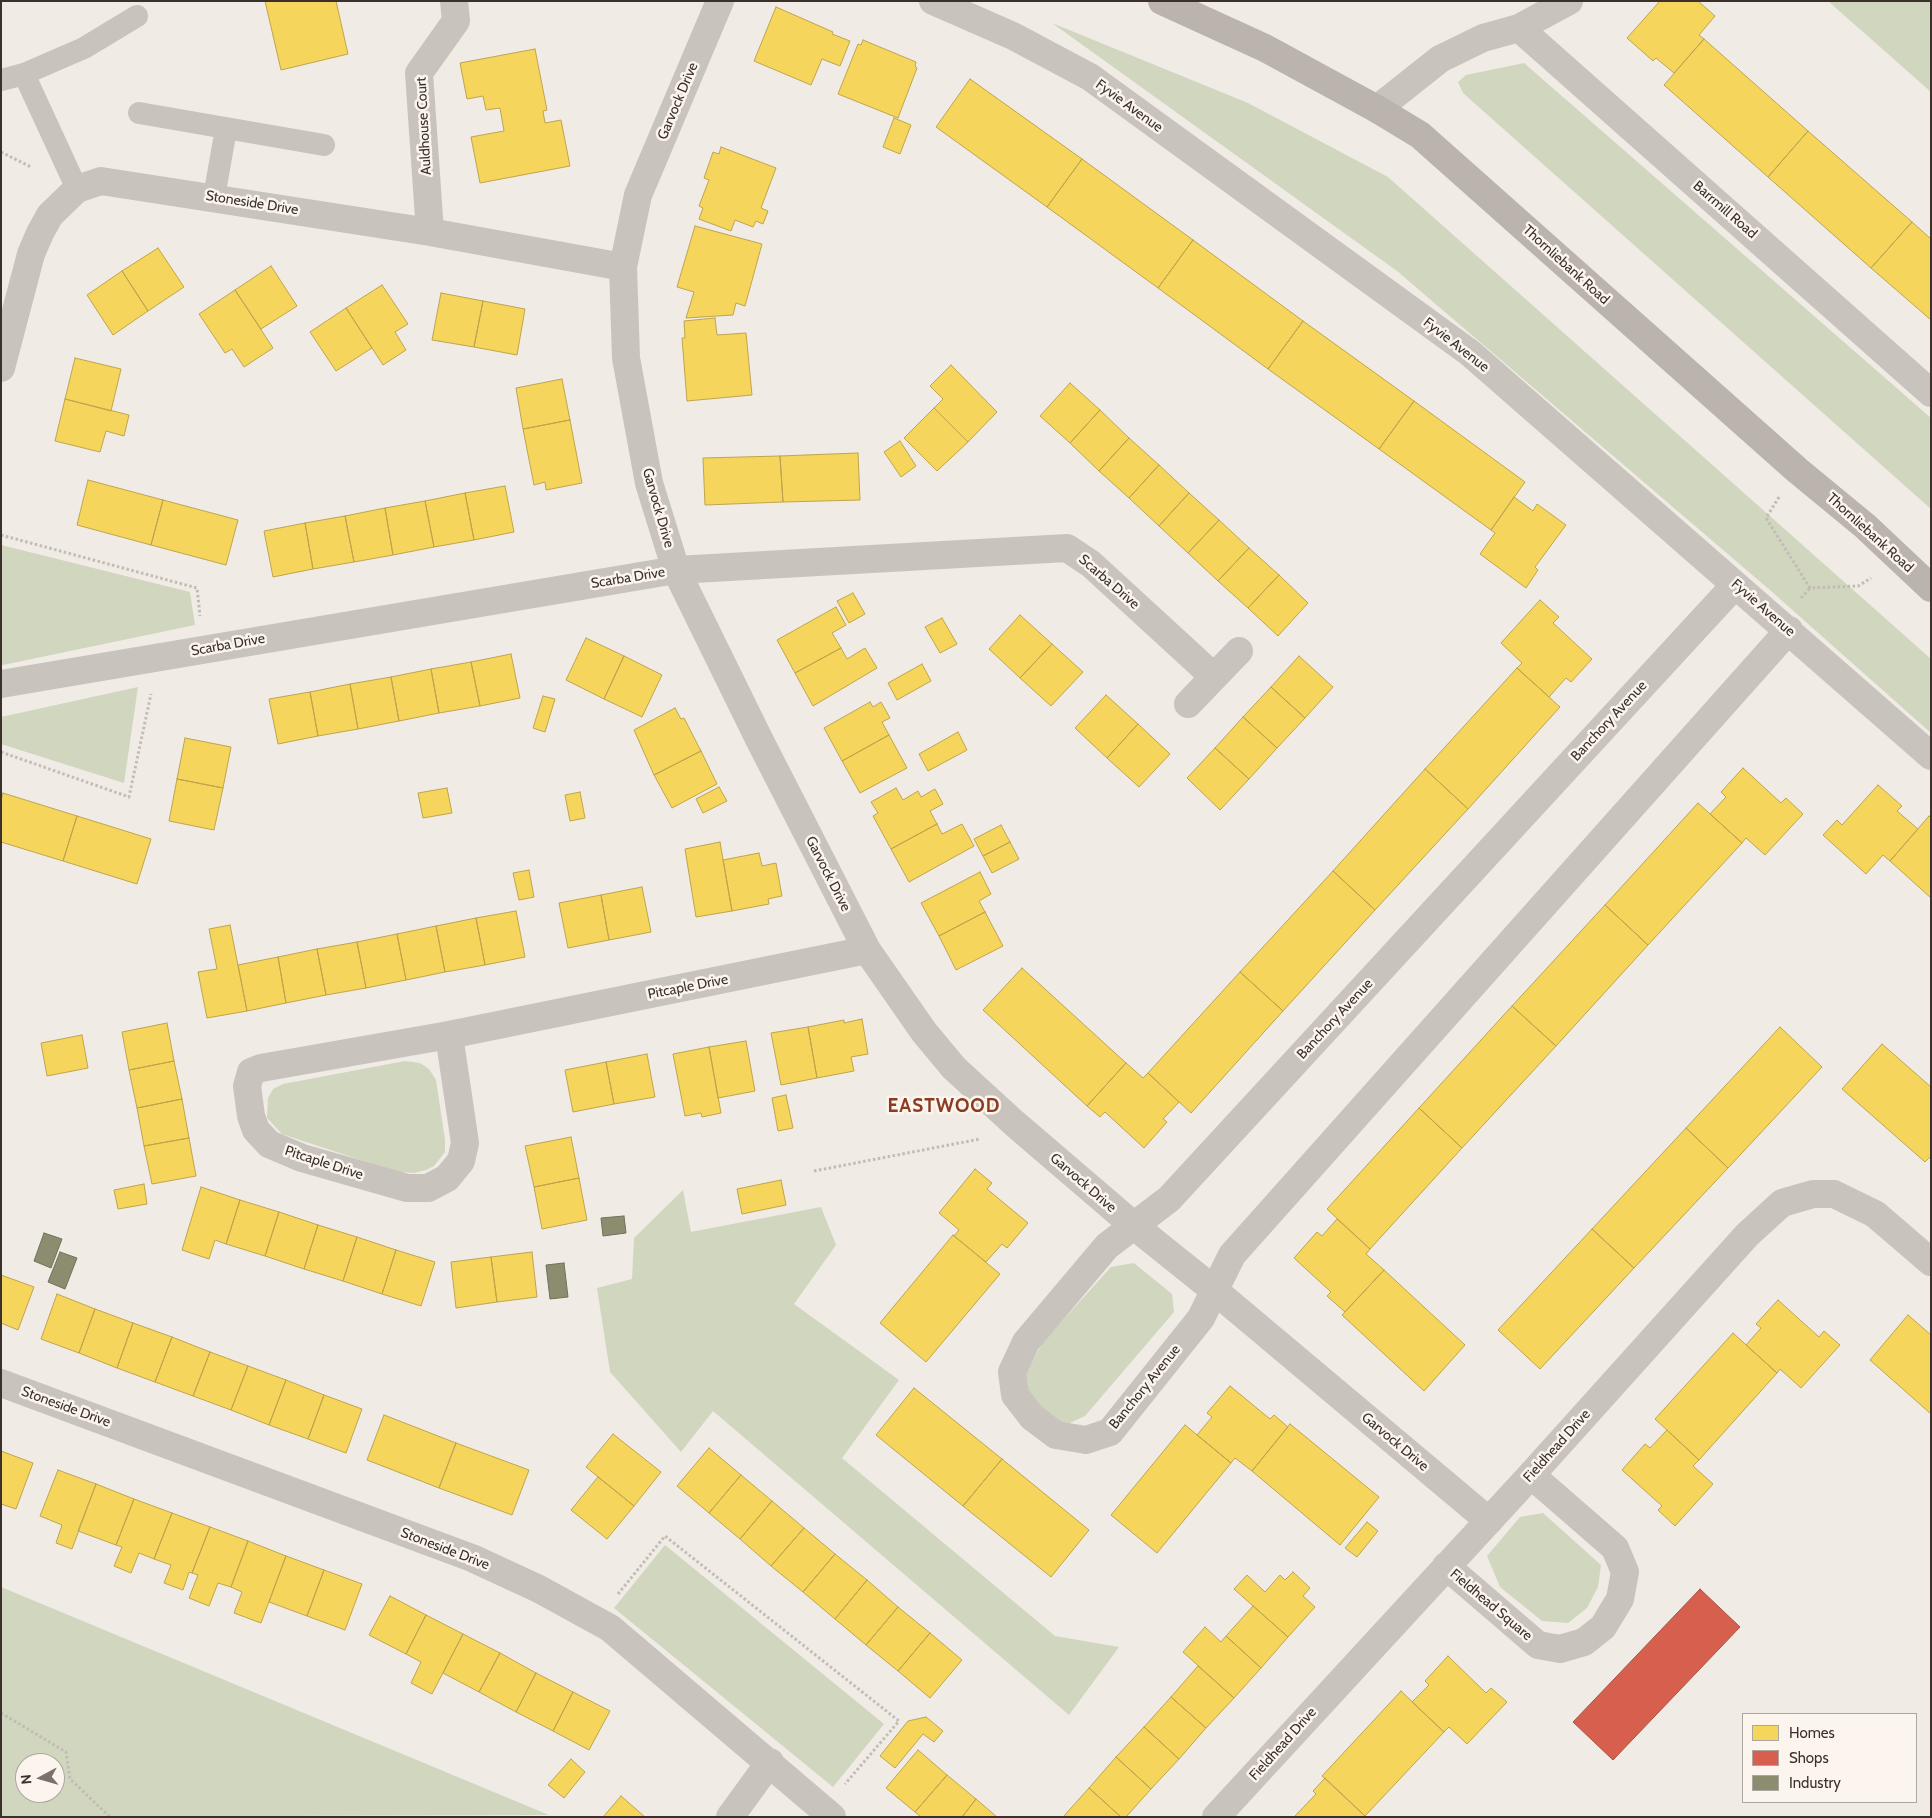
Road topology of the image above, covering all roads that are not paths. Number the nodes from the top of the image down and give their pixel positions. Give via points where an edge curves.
1 (454, 1) edge
2 (720, 1) edge
3 (933, 1) edge
4 (1162, 1) edge
5 (1569, 1) edge
6 (136, 16) dead end
7 (1518, 28) junction
8 (24, 74) junction
9 (1, 80) edge
10 (1377, 108) junction
11 (139, 113) dead end
12 (226, 130) junction
13 (324, 145) dead end
14 (76, 189) junction
15 (214, 197) junction
16 (430, 232) junction
17 (623, 267) junction
18 (1, 368) edge
19 (1931, 393) edge
20 (676, 570) junction
21 (1736, 585) junction
22 (1931, 588) edge
23 (1789, 630) junction
24 (1239, 651) dead end
25 (1213, 676) junction
26 (1, 684) edge
27 (1188, 704) dead end
28 (1931, 756) edge
29 (867, 950) junction
30 (450, 1035) junction
31 (1133, 1225) junction
32 (1931, 1262) edge
33 (1214, 1290) junction
34 (1, 1383) edge
35 (1532, 1475) junction
36 (1489, 1520) junction
37 (1446, 1566) junction
38 (770, 1762) junction
39 (828, 1813) edge
40 (730, 1817) edge
41 (1216, 1817) edge

1 - 16 street, Auldhouse Court via 456,21 419,73
2 - 17 street, Garvock Drive via 638,195
3 - 21 street, Fyvie Avenue via 1013,36 1090,77 1470,353
4 - 10 main road, Thornliebank Road via 1265,48
5 - 7 street
6 - 8 lane via 84,48
7 - 10 street via 1483,38 1440,59
7 - 19 street, Barrmill Road
8 - 9 lane
8 - 14 lane
10 - 22 main road, Thornliebank Road via 1420,135 1797,470 1865,526
11 - 12 lane
12 - 13 lane
12 - 15 lane
14 - 15 street, Stoneside Drive via 101,181
14 - 18 street, Stoneside Drive via 50,215 31,254
15 - 16 street, Stoneside Drive
16 - 17 street, Stoneside Drive
17 - 20 street, Garvock Drive via 626,358 649,483
20 - 25 street, Scarba Drive via 1066,548 1091,564
20 - 26 street, Scarba Drive
20 - 29 street, Garvock Drive
21 - 23 street, Fyvie Avenue
21 - 31 street, Banchory Avenue via 1169,1199
23 - 28 street, Fyvie Avenue
23 - 33 street, Banchory Avenue via 1232,1255
24 - 25 street
25 - 27 street
29 - 30 street, Pitcaple Drive
29 - 31 street, Garvock Drive via 924,1032 954,1068
30 - 30 street, Pitcaple Drive via 465,1143 461,1161 447,1178 428,1188 407,1188 302,1158 269,1144 256,1130 247,1086 252,1072 260,1068
31 - 33 street, Garvock Drive
31 - 33 street, Banchory Avenue via 1107,1246 1026,1342 1012,1372 1015,1395 1032,1416 1056,1435 1086,1440 1110,1432 1201,1318
32 - 35 street, Fieldhead Drive via 1875,1214 1834,1194 1813,1194 1782,1203 1747,1235
33 - 36 street, Garvock Drive
34 - 38 street, Stoneside Drive via 472,1558 539,1589 610,1628
35 - 36 street, Fieldhead Drive
35 - 37 street, Fieldhead Square via 1615,1548 1625,1572 1620,1598 1603,1627 1584,1642 1560,1649 1538,1645
36 - 37 street, Fieldhead Drive
37 - 41 street, Fieldhead Drive
38 - 39 street, Stoneside Drive
38 - 40 street

